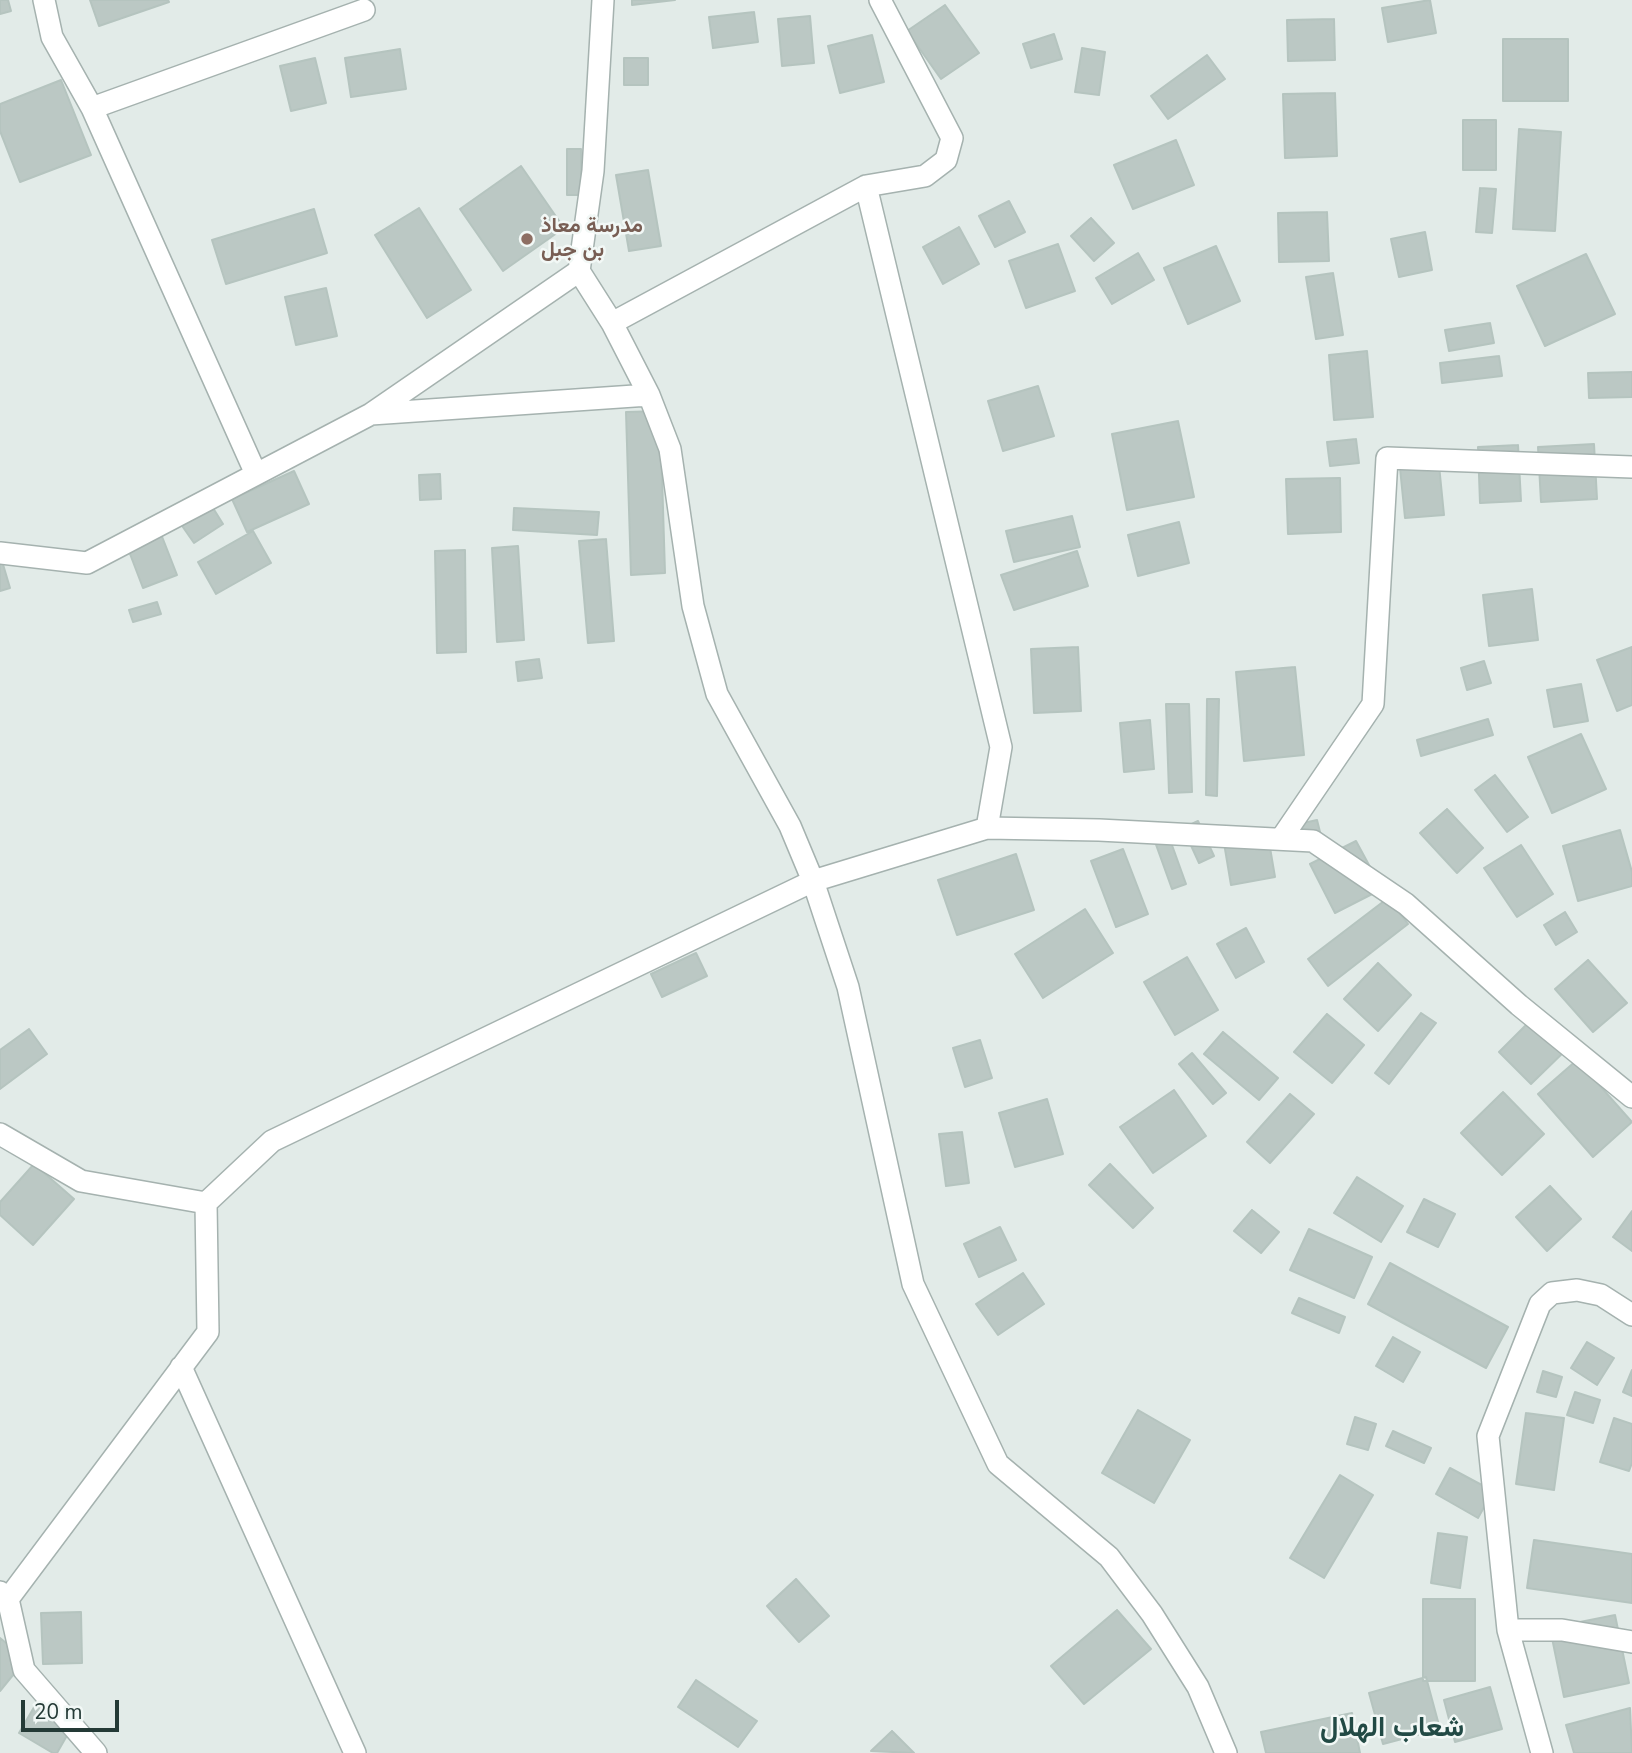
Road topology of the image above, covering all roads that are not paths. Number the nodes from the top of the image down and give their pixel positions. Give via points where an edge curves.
1 (44, 0) edge
2 (603, 0) edge
3 (880, 0) edge
4 (364, 10) dead end
5 (92, 108) junction
6 (866, 186) junction
7 (579, 271) junction
8 (612, 323) junction
9 (649, 395) junction
10 (371, 414) junction
11 (1632, 467) edge
12 (256, 474) junction
13 (0, 553) edge
14 (987, 828) junction
15 (1281, 839) junction
16 (813, 881) junction
17 (1632, 1097) edge
18 (0, 1134) edge
19 (205, 1202) junction
20 (1632, 1315) edge
21 (181, 1367) junction
22 (4, 1596) edge
23 (1508, 1630) junction
24 (1632, 1642) edge
25 (96, 1753) edge
26 (355, 1753) edge
27 (1226, 1753) edge
28 (1542, 1753) edge

1 - 5 street via 52,37
2 - 7 street via 593,171
3 - 6 street via 952,138 946,160 925,177
4 - 5 street
5 - 12 street
6 - 8 street
6 - 14 street via 1002,747
7 - 8 street
7 - 10 street
8 - 9 street
9 - 10 street
9 - 16 street via 670,449 693,607 717,694 790,825
10 - 12 street
11 - 15 street via 1387,458 1373,704
12 - 13 street via 87,563
14 - 15 street
14 - 16 street
15 - 17 street via 1313,841 1406,905
16 - 19 street via 272,1141
16 - 27 street via 848,987 913,1284 965,1397 998,1464 1109,1557 1152,1614 1198,1687
18 - 19 street via 81,1181
19 - 21 street via 208,1332
20 - 23 street via 1601,1295 1577,1290 1552,1293 1540,1304 1488,1436
21 - 22 street
21 - 26 street
22 - 25 street via 24,1670
23 - 24 street via 1562,1630
23 - 28 street

